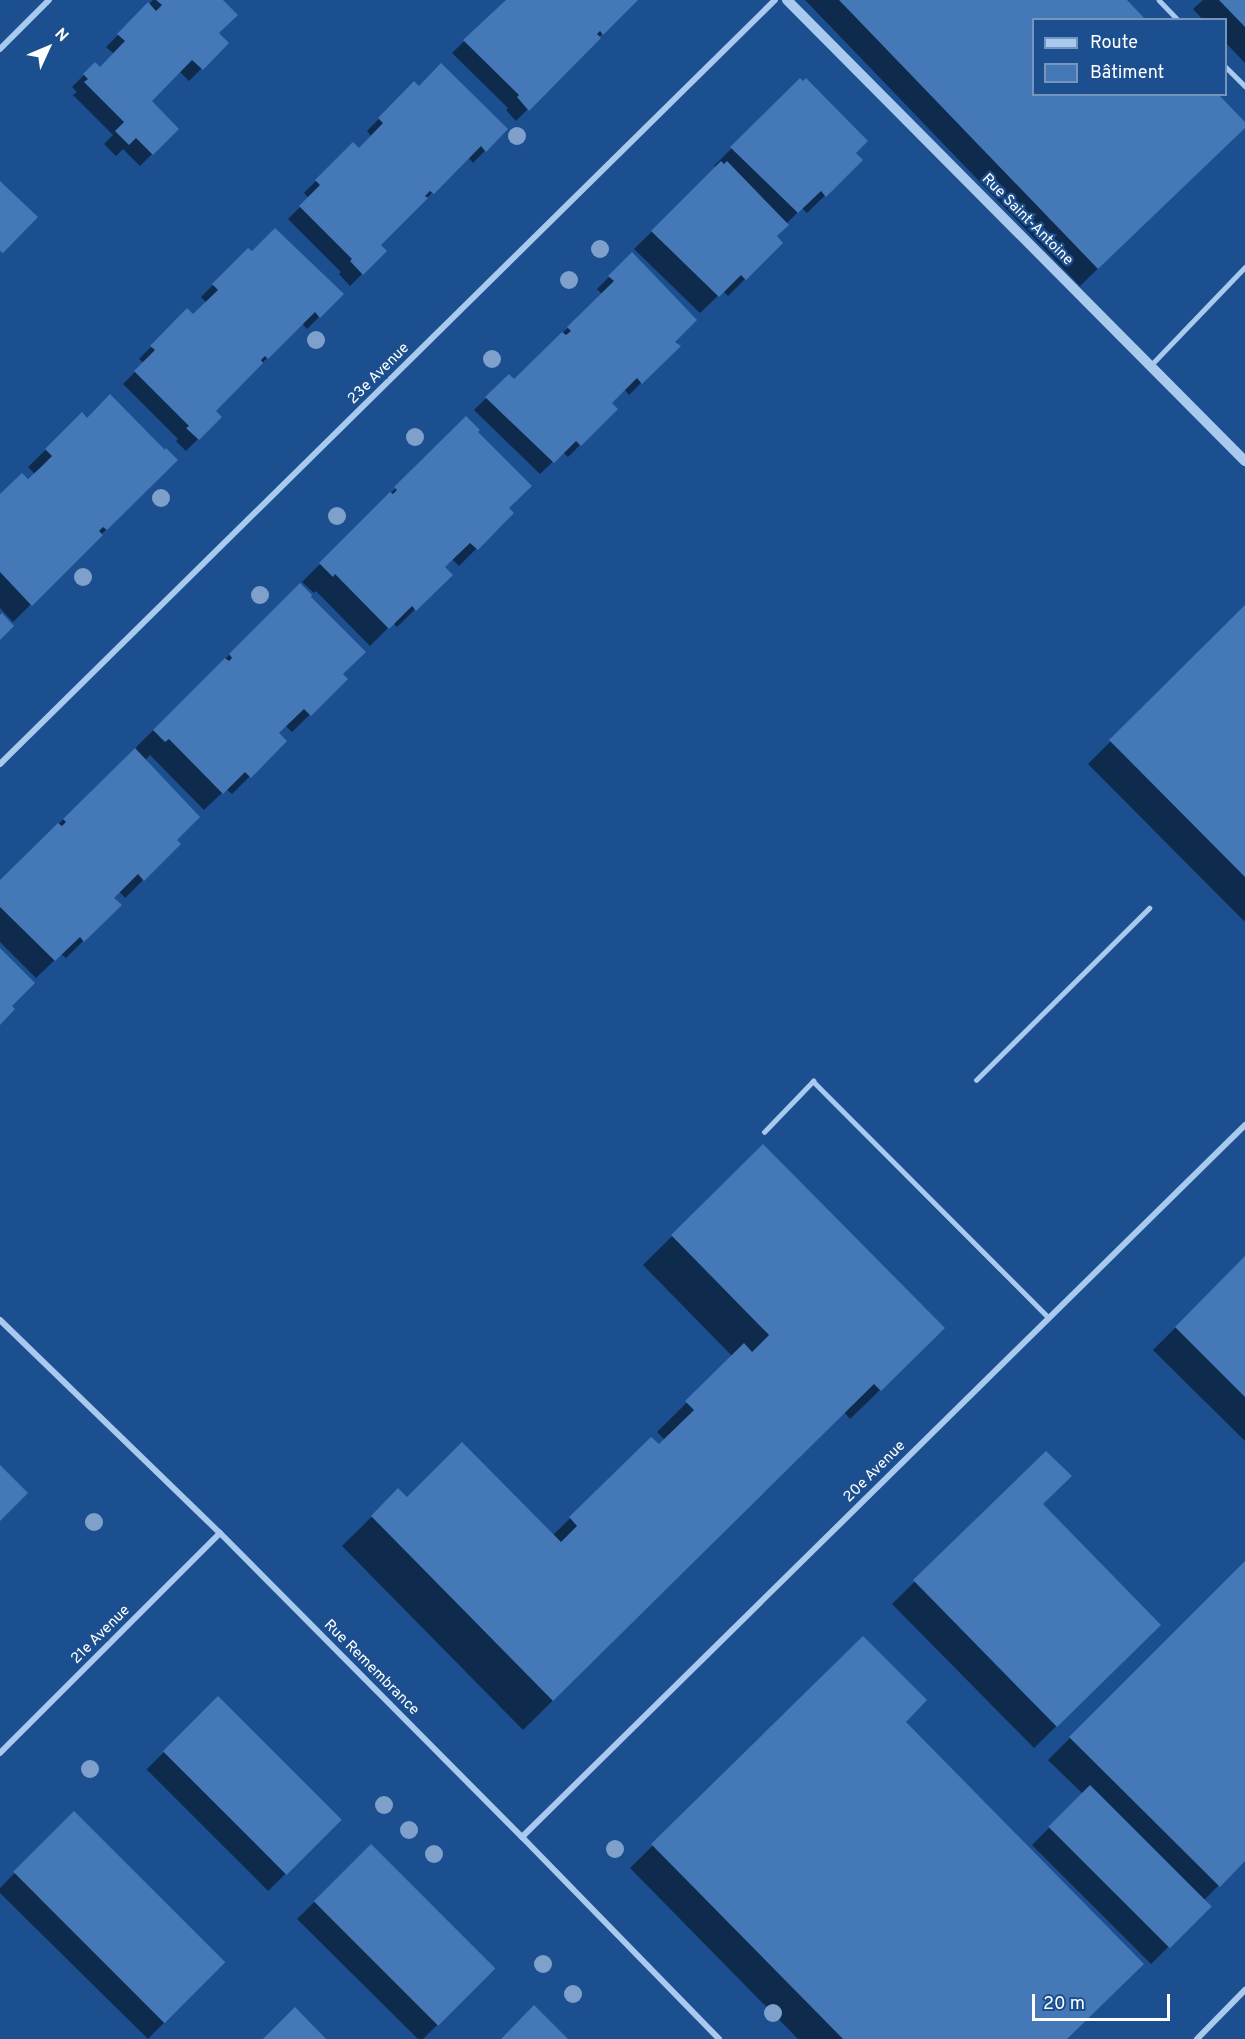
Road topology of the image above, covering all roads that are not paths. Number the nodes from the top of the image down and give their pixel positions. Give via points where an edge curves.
1 (49, 0) edge
2 (776, 0) edge
3 (787, 0) edge
4 (1159, 0) edge
5 (1176, 18) edge
6 (0, 49) edge
7 (1227, 68) edge
8 (1245, 86) edge
9 (1245, 267) edge
10 (1150, 366) junction
11 (1245, 461) edge
12 (0, 764) edge
13 (1149, 908) dead end
14 (976, 1080) dead end
15 (1245, 1125) edge
16 (764, 1132) dead end
17 (1049, 1318) junction
18 (0, 1320) edge
19 (220, 1533) junction
20 (0, 1753) edge
21 (522, 1837) junction
22 (1245, 1990) edge
23 (719, 2039) edge
24 (1197, 2039) edge

1 - 6 street
2 - 12 street, 23e Avenue
3 - 10 street, Rue Saint-Antoine
4 - 5 lane
7 - 8 lane
9 - 10 lane
10 - 11 street, Rue Saint-Antoine
13 - 14 lane
15 - 17 street, 20e Avenue
16 - 17 lane via 813,1081
17 - 21 street, 20e Avenue
18 - 19 street, Rue Remembrance
19 - 20 street, 21e Avenue
19 - 21 street, Rue Remembrance
21 - 23 street, Rue Remembrance
22 - 24 street

